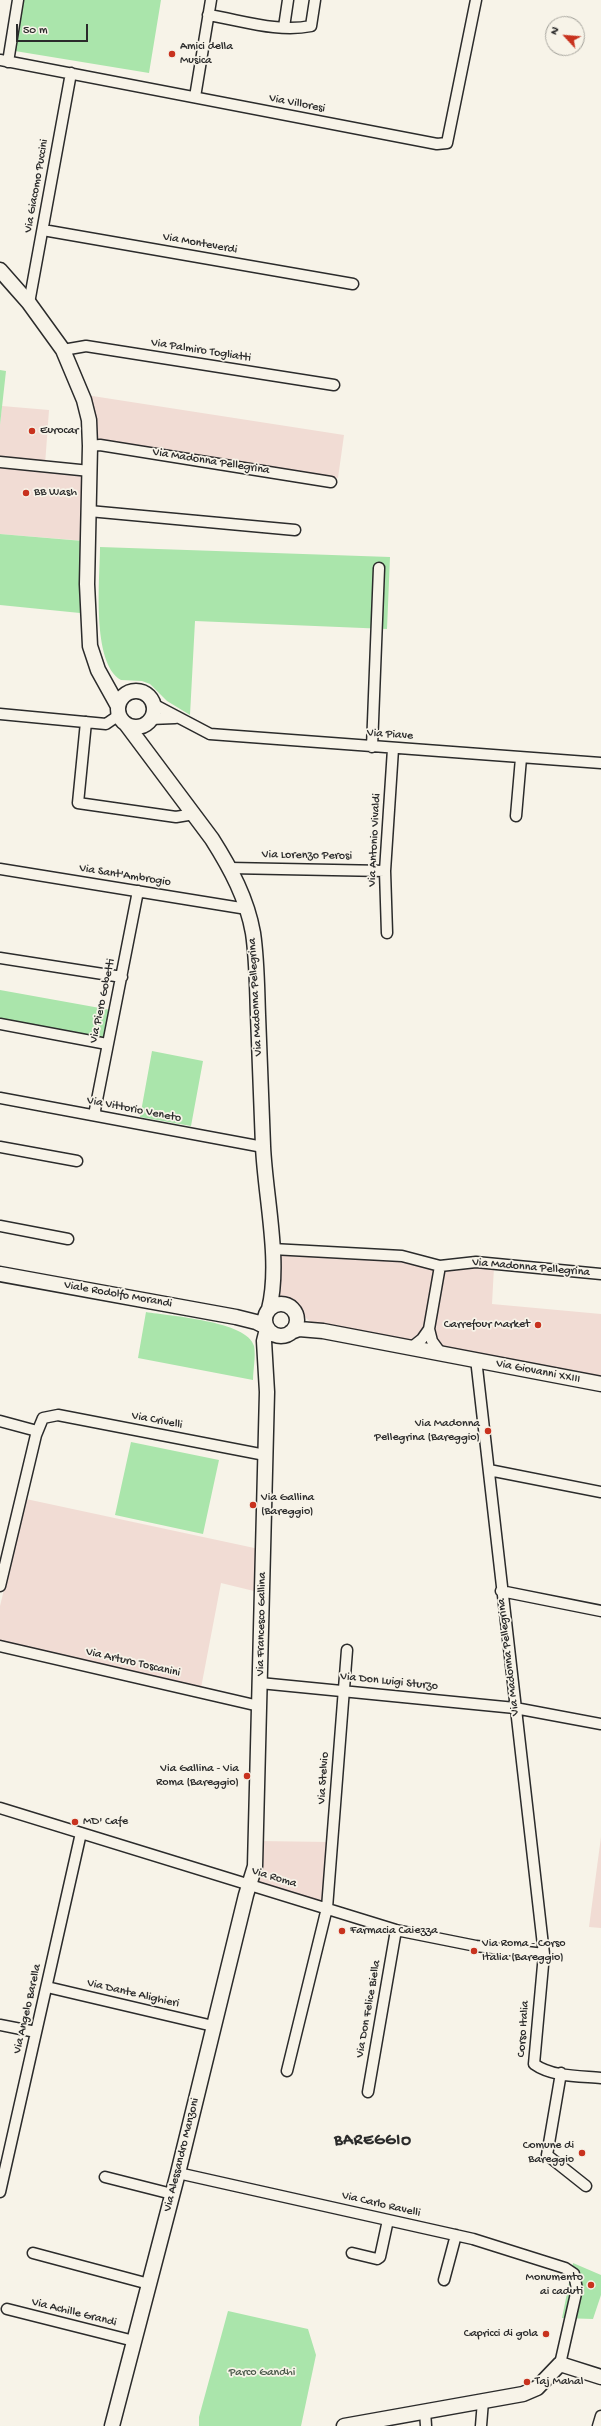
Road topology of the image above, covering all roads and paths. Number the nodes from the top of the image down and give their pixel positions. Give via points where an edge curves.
1 (18, 0) edge
2 (211, 0) edge
3 (288, 0) edge
4 (315, 0) edge
5 (476, 0) edge
6 (208, 15) junction
7 (284, 27) junction
8 (4, 61) edge
9 (71, 73) junction
10 (195, 97) junction
11 (43, 230) junction
12 (0, 270) edge
13 (353, 284) dead end
14 (29, 303) junction
15 (63, 350) junction
16 (334, 385) dead end
17 (90, 446) junction
18 (0, 462) edge
19 (90, 471) junction
20 (331, 482) dead end
21 (89, 511) junction
22 (295, 530) dead end
23 (379, 568) dead end
24 (105, 682) junction
25 (127, 693) junction
26 (153, 704) junction
27 (0, 714) edge
28 (121, 715) junction
29 (181, 719) junction
30 (148, 721) junction
31 (86, 722) junction
32 (372, 747) junction
33 (393, 748) junction
34 (147, 751) junction
35 (521, 758) junction
36 (601, 763) edge
37 (194, 814) junction
38 (516, 816) dead end
39 (229, 868) junction
40 (0, 869) edge
41 (384, 870) junction
42 (138, 891) junction
43 (247, 909) junction
44 (388, 933) dead end
45 (0, 958) edge
46 (122, 977) junction
47 (0, 1024) edge
48 (107, 1044) junction
49 (0, 1098) edge
50 (96, 1116) junction
51 (0, 1147) edge
52 (263, 1148) junction
53 (77, 1160) dead end
54 (0, 1226) edge
55 (68, 1239) dead end
56 (272, 1249) junction
57 (440, 1266) junction
58 (0, 1274) edge
59 (601, 1274) edge
60 (272, 1280) junction
61 (291, 1309) junction
62 (267, 1311) junction
63 (236, 1317) junction
64 (266, 1328) junction
65 (429, 1329) junction
66 (323, 1331) junction
67 (289, 1334) junction
68 (412, 1347) junction
69 (440, 1352) junction
70 (476, 1359) junction
71 (265, 1363) junction
72 (601, 1384) edge
73 (0, 1421) edge
74 (37, 1431) junction
75 (265, 1455) junction
76 (489, 1470) junction
77 (601, 1492) edge
78 (0, 1539) edge
79 (10, 1542) junction
80 (0, 1586) edge
81 (501, 1591) junction
82 (601, 1611) edge
83 (0, 1646) edge
84 (348, 1650) dead end
85 (260, 1683) junction
86 (344, 1691) junction
87 (259, 1706) junction
88 (515, 1708) junction
89 (601, 1724) edge
90 (0, 1808) edge
91 (81, 1833) junction
92 (249, 1884) junction
93 (327, 1908) junction
94 (396, 1930) junction
95 (544, 1954) junction
96 (47, 1987) junction
97 (0, 2025) edge
98 (213, 2026) junction
99 (36, 2032) junction
100 (287, 2072) dead end
101 (561, 2073) junction
102 (601, 2078) edge
103 (368, 2092) dead end
104 (178, 2173) junction
105 (105, 2177) dead end
106 (586, 2186) dead end
107 (0, 2192) edge
108 (172, 2194) junction
109 (388, 2220) junction
110 (456, 2235) junction
111 (33, 2253) dead end
112 (352, 2253) dead end
113 (444, 2280) dead end
114 (149, 2284) junction
115 (7, 2309) dead end
116 (134, 2341) junction
117 (560, 2364) junction
118 (601, 2377) edge
119 (484, 2401) junction
120 (425, 2411) junction
121 (601, 2416) edge
122 (112, 2426) edge
123 (344, 2426) edge
124 (426, 2426) edge
125 (481, 2426) edge
126 (598, 2426) edge

1 - 8 street
2 - 6 street
3 - 7 street
4 - 7 street via 311,26
5 - 10 street, Via Villoresi via 447,143 437,144
6 - 7 street
6 - 10 street
8 - 9 street, Via Villoresi
9 - 10 street, Via Villoresi
9 - 11 street, Via Giacomo Puccini
11 - 13 street, Via Monteverdi
11 - 14 street, Via Giacomo Puccini
12 - 14 street, Via Madonna Pellegrina
14 - 15 street, Via Madonna Pellegrina
15 - 16 street, Via Palmiro Togliatti via 86,346
15 - 17 street, Via Madonna Pellegrina via 84,400 89,420
17 - 19 street, Via Madonna Pellegrina
17 - 20 street, Via Madonna Pellegrina via 100,445
18 - 19 street
19 - 21 street, Via Madonna Pellegrina
21 - 22 street
21 - 24 street, Via Madonna Pellegrina via 87,584 90,646 93,659
23 - 32 street
24 - 25 street
24 - 28 street, Via Madonna Pellegrina
25 - 26 street via 141,692 150,698
25 - 28 street via 121,698
26 - 29 street, Via Piave
26 - 30 street via 153,713
27 - 31 street
28 - 30 street via 138,726
28 - 31 street via 106,724
28 - 34 street, Via Madonna Pellegrina
29 - 30 street, Via Piave via 162,717
29 - 32 street, Via Piave via 210,734
30 - 34 street via 145,739
31 - 37 street via 78,802 176,817
32 - 33 street, Via Piave
33 - 35 street, Via Piave
33 - 41 street, Via Antonio Vivaldi
34 - 37 street, Via Madonna Pellegrina
35 - 36 street, Via Piave
35 - 38 street
37 - 39 street, Via Madonna Pellegrina
39 - 41 street, Via Lorenzo Perosi
39 - 43 street, Via Madonna Pellegrina via 242,892
40 - 42 street, Via Sant'Ambrogio
41 - 44 street, Via Antonio Vivaldi
42 - 43 street, Via Sant'Ambrogio
42 - 46 street, Via Piero Gobetti
43 - 52 street, Via Madonna Pellegrina via 257,966
45 - 46 street
46 - 48 street, Via Piero Gobetti
47 - 48 street
48 - 50 street, Via Piero Gobetti
49 - 50 street, Via Vittorio Veneto
50 - 52 street, Via Vittorio Veneto
51 - 53 street
52 - 56 street, Via Madonna Pellegrina
54 - 55 street
56 - 57 street, Via Madonna Pellegrina via 402,1256
56 - 60 street, Via Madonna Pellegrina
57 - 59 street, Via Madonna Pellegrina via 476,1262
57 - 65 street
58 - 63 street, Viale Rodolfo Morandi
60 - 61 street, Via Madonna Pellegrina via 276,1296
60 - 62 street, Via Madonna Pellegrina
61 - 62 street via 279,1304
61 - 66 street
61 - 67 street via 297,1324
62 - 63 street, Viale Rodolfo Morandi
62 - 64 street
63 - 64 street, Viale Rodolfo Morandi
64 - 67 street via 277,1336
64 - 71 street, Via Francesco Gallina
65 - 68 street
65 - 69 street via 432,1341
66 - 67 street via 299,1330
66 - 68 street
67 - 71 street, Via Francesco Gallina via 275,1344
68 - 69 street
69 - 70 street
70 - 72 street, Via Giovanni XXIII
70 - 76 street, Via Madonna Pellegrina
71 - 75 street, Via Francesco Gallina
73 - 74 street
74 - 75 street, Via Crivelli via 43,1418 58,1415
74 - 79 street
75 - 85 street, Via Francesco Gallina
76 - 77 street
76 - 81 street, Via Madonna Pellegrina
78 - 79 street
79 - 80 street
81 - 82 street
81 - 88 street, Via Madonna Pellegrina
83 - 87 street, Via Arturo Toscanini
84 - 86 street, Via Stelvio
85 - 86 street, Via Don Luigi Sturzo
85 - 87 street, Via Francesco Gallina
86 - 88 street, Via Don Luigi Sturzo
86 - 93 street, Via Stelvio
87 - 92 street, Via Francesco Gallina via 255,1866
88 - 89 street, Via Don Luigi Sturzo
88 - 95 street, Via Madonna Pellegrina
90 - 91 street, Via Roma
91 - 92 street, Via Roma
91 - 96 street, Via Angelo Barella
92 - 93 street, Via Roma
92 - 98 street, Via Alessandro Manzoni
93 - 94 street, Via Roma
93 - 100 street, Via Stelvio
94 - 95 street, Via Roma via 476,1946
94 - 103 street, Via Don Felice Biella
95 - 101 street, Corso Italia via 534,2064
96 - 98 street, Via Dante Alighieri
96 - 99 street, Via Angelo Barella
97 - 99 street
98 - 104 street, Via Alessandro Manzoni
99 - 107 street, Via Angelo Barella
101 - 102 street
101 - 106 street via 547,2155
104 - 108 street, Via Alessandro Manzoni
104 - 109 street, Via Carlo Ravelli
105 - 108 street
108 - 114 street, Via Alessandro Manzoni
109 - 110 street, Via Carlo Ravelli
109 - 112 street via 380,2257 377,2259
110 - 113 street
110 - 117 street, Via Carlo Ravelli via 565,2268 574,2274 578,2289
111 - 114 street
114 - 116 street, Via Alessandro Manzoni
115 - 116 street, Via Achille Grandi
116 - 122 street, Via Alessandro Manzoni
117 - 118 street
117 - 119 street via 537,2388 524,2394
119 - 120 street
119 - 125 street
120 - 123 street
120 - 124 street
121 - 126 street

